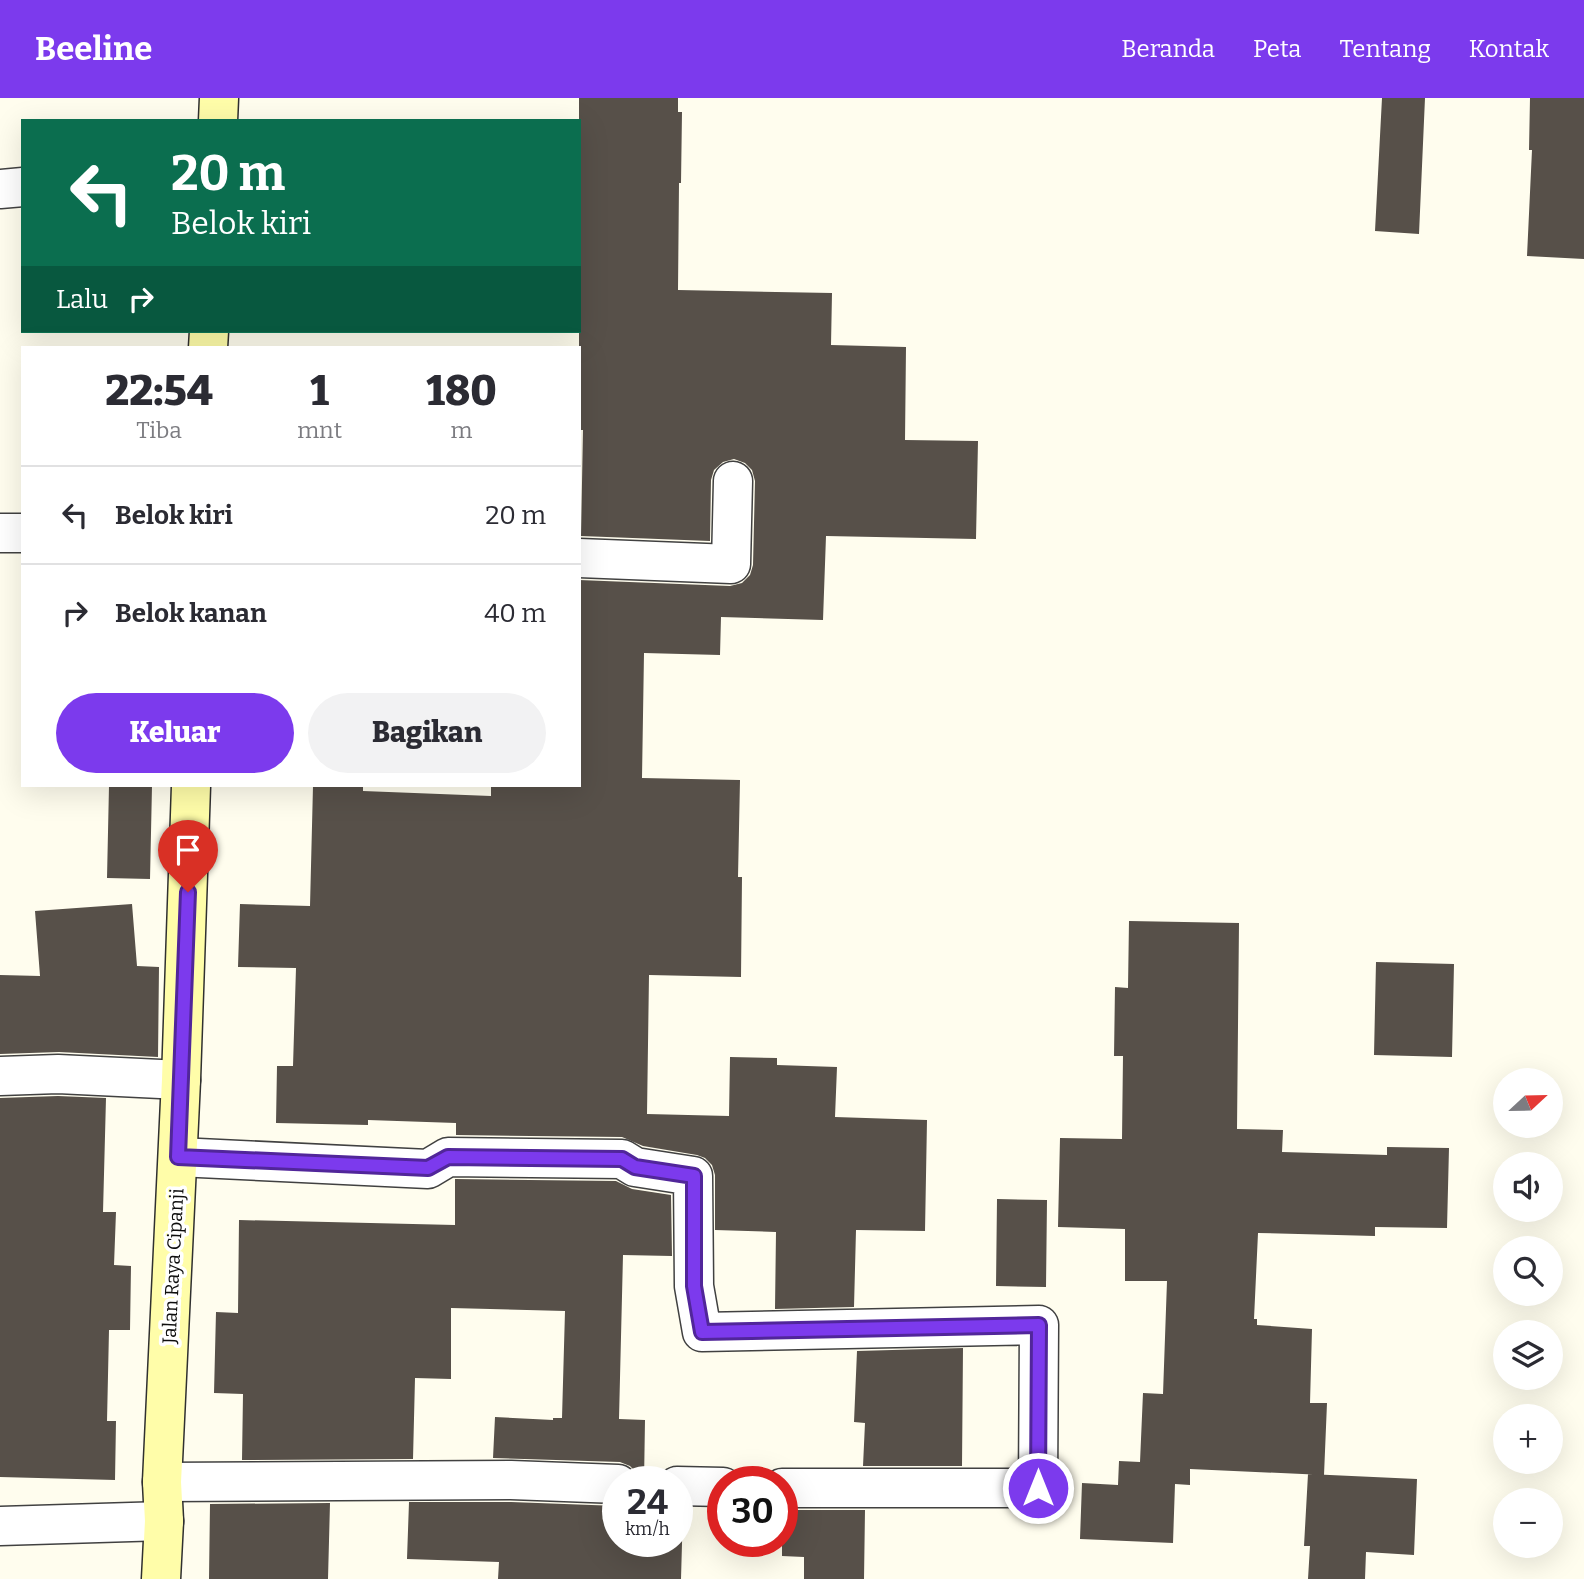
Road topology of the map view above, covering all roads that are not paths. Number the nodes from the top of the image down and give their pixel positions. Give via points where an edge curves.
1 (219, 98) edge
2 (218, 119) edge
3 (21, 187) edge
4 (0, 189) edge
5 (733, 481) dead end
6 (0, 533) edge
7 (21, 533) edge
8 (581, 558) edge
9 (191, 787) edge
10 (0, 1076) edge
11 (181, 1080) junction
12 (178, 1157) junction
13 (162, 1482) junction
14 (602, 1483) edge
15 (798, 1488) edge
16 (164, 1521) junction
17 (0, 1526) edge
18 (161, 1579) edge

1 - 2 main road
3 - 4 street
5 - 8 street via 731,564
6 - 7 street
9 - 11 main road, Jalan Raya Cipanji
10 - 11 street
11 - 12 main road, Jalan Raya Cipanji
12 - 13 main road, Jalan Raya Cipanji
12 - 15 street via 428,1168 448,1157 622,1159 635,1167 694,1176 694,1286 702,1332 1039,1325 1038,1488
13 - 14 street
13 - 16 main road, Jalan Raya Cipanji
16 - 17 street
16 - 18 main road, Jalan Raya Cipanji

